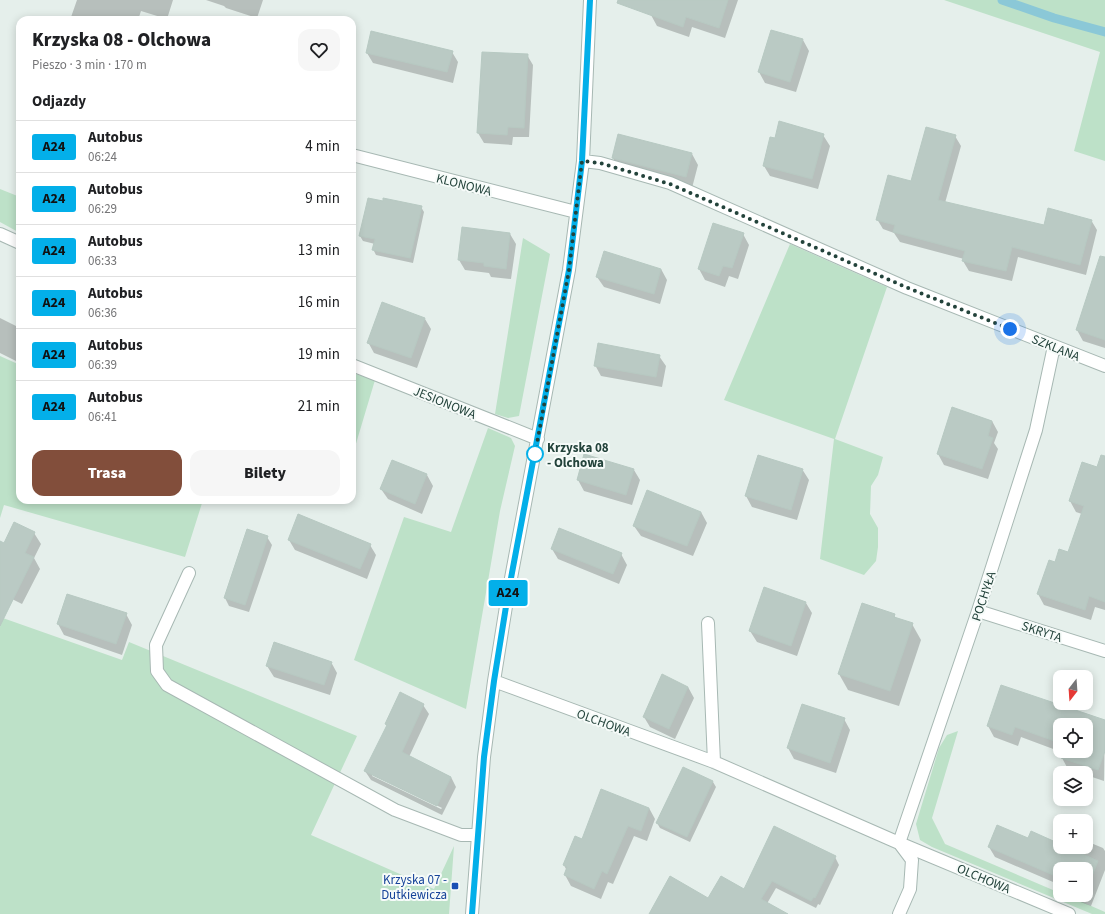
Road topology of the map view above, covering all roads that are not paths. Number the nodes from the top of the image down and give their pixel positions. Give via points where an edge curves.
1 (587, 1) edge
2 (356, 156) edge
3 (582, 161) junction
4 (576, 212) junction
5 (0, 234) edge
6 (16, 241) edge
7 (1054, 346) junction
8 (1105, 366) edge
9 (356, 367) edge
10 (538, 439) junction
11 (189, 573) dead end
12 (978, 611) junction
13 (708, 623) dead end
14 (1105, 651) edge
15 (494, 681) junction
16 (714, 762) junction
17 (478, 835) junction
18 (899, 843) junction
19 (472, 914) edge
20 (899, 914) edge
21 (1069, 914) edge

1 - 3 street
2 - 4 street, KLONOWA
3 - 4 street
3 - 7 street, SZKLANA via 600,163 670,184 908,288
4 - 10 street via 569,270
5 - 6 street
7 - 8 street, SZKLANA
7 - 12 street, POCHYŁA via 1036,430
9 - 10 street, JESIONOWA
10 - 15 street
11 - 17 street via 156,645 157,671 167,685 395,810 461,835
12 - 14 street, SKRYTA
12 - 18 street, POCHYŁA
13 - 16 street
15 - 16 street, OLCHOWA
15 - 17 street via 484,757
16 - 18 street, OLCHOWA
17 - 19 street
18 - 20 street, OLCHOWA via 912,860 910,889
18 - 21 street, OLCHOWA

